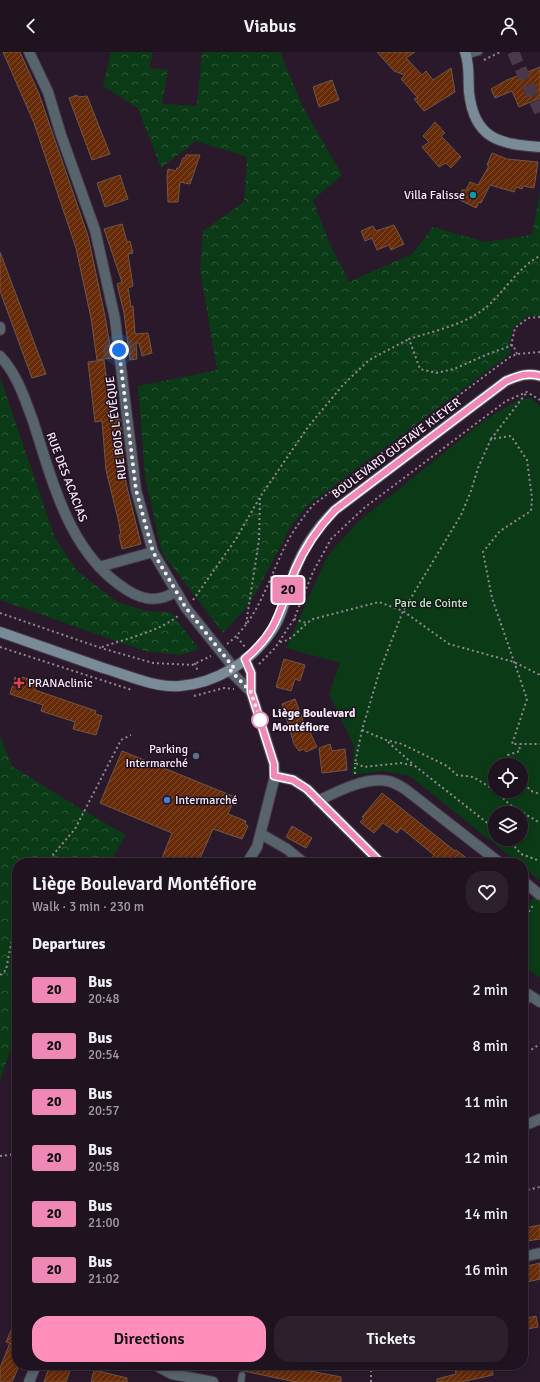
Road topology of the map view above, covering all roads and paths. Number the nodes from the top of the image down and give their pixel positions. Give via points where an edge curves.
1 (29, 52) edge
2 (479, 52) edge
3 (500, 52) edge
4 (466, 54) edge
5 (494, 55) dead end
6 (540, 146) edge
7 (540, 256) edge
8 (540, 317) edge
9 (409, 339) junction
10 (511, 346) junction
11 (517, 354) dead end
12 (0, 356) edge
13 (540, 376) edge
14 (527, 392) junction
15 (540, 400) edge
16 (491, 439) junction
17 (260, 497) junction
18 (153, 552) junction
19 (99, 567) junction
20 (176, 592) junction
21 (186, 608) junction
22 (403, 611) junction
23 (0, 613) edge
24 (306, 623) junction
25 (246, 626) dead end
26 (0, 632) edge
27 (280, 642) dead end
28 (101, 648) junction
29 (220, 650) junction
30 (245, 659) junction
31 (514, 662) junction
32 (232, 669) junction
33 (540, 675) edge
34 (251, 692) junction
35 (362, 730) junction
36 (131, 735) dead end
37 (386, 740) junction
38 (519, 744) junction
39 (540, 744) edge
40 (509, 758) edge
41 (415, 766) junction
42 (274, 776) junction
43 (488, 785) edge
44 (528, 788) edge
45 (540, 794) edge
46 (503, 798) edge
47 (318, 801) junction
48 (488, 823) edge
49 (540, 823) edge
50 (261, 834) junction
51 (514, 846) edge
52 (50, 858) edge
53 (250, 858) edge
54 (298, 858) edge
55 (376, 858) edge
56 (494, 858) edge
57 (540, 861) edge
58 (528, 887) edge
59 (538, 898) edge
60 (528, 913) edge
61 (12, 939) edge
62 (0, 975) edge
63 (528, 997) edge
64 (540, 1002) edge
65 (540, 1044) edge
66 (528, 1052) edge
67 (540, 1119) edge
68 (528, 1124) edge
69 (12, 1155) edge
70 (0, 1156) edge
71 (540, 1187) edge
72 (528, 1190) edge
73 (540, 1253) edge
74 (528, 1256) edge
75 (34, 1370) edge
76 (164, 1370) edge
77 (372, 1370) edge
78 (242, 1375) dead end
79 (29, 1382) edge
80 (214, 1382) edge
81 (241, 1382) edge
82 (371, 1382) edge

1 - 18 street, RUE BOIS L'ÉVÊQUE via 48,92 95,230 115,319 136,490
2 - 4 lane
3 - 5 path
4 - 6 street via 472,110 486,133 507,144
7 - 9 path via 483,309 454,325
8 - 10 path via 528,318 515,328
9 - 10 path via 420,369 436,373 454,369
9 - 17 path via 369,360 343,385 308,427
10 - 11 path via 513,345
12 - 19 street, RUE DES ACACIAS via 8,364 23,395 69,524
13 - 30 street, BOULEVARD GUSTAVE KLEYER via 533,373 506,381 335,510 309,541 271,632
14 - 15 path
14 - 16 path
14 - 24 path via 506,401 364,508 332,539 312,572 294,619
16 - 22 path via 461,515
16 - 31 path via 511,436 527,460 532,498 530,511 500,531 483,552 492,598
17 - 21 path via 236,538
17 - 25 path via 259,540
18 - 19 street
18 - 20 street, RUE BOIS L'ÉVÊQUE
19 - 20 street, RUE DES ACACIAS via 115,583 146,598 164,599
20 - 21 street, RUE BOIS L'ÉVÊQUE
21 - 28 path via 173,620
21 - 29 street, RUE BOIS L'ÉVÊQUE
22 - 24 path via 379,602
22 - 31 path via 449,644
22 - 35 path via 379,673
23 - 28 path
24 - 27 path via 289,639
26 - 32 street, BOULEVARD GUSTAVE KLEYER via 132,677 165,685 201,683
28 - 29 path via 153,663 192,665
29 - 32 street, RUE BOIS L'ÉVÊQUE
30 - 32 street, BOULEVARD GUSTAVE KLEYER
30 - 34 street via 251,673
31 - 33 path
31 - 38 path via 527,699 512,744
32 - 34 street, RUE BOIS L'ÉVÊQUE
34 - 42 street via 273,758
35 - 37 path
35 - 41 path via 355,763 364,767 401,763
36 - 52 path via 121,740 75,829
37 - 41 path
37 - 43 path via 402,744 447,766 457,775 473,777
38 - 39 path
38 - 40 path via 520,751 508,755
41 - 48 path
42 - 47 street via 293,780 307,789
42 - 50 street
44 - 45 path
46 - 49 path
47 - 55 street
47 - 56 street via 374,780 389,781 405,789
50 - 53 street
50 - 54 street
51 - 57 path via 521,854
58 - 59 street
59 - 60 path
61 - 62 path via 6,970
63 - 64 street
65 - 66 path
67 - 68 street
69 - 70 path
71 - 72 path
73 - 74 street
75 - 79 street
76 - 80 street via 172,1374
77 - 82 path
78 - 81 lane

